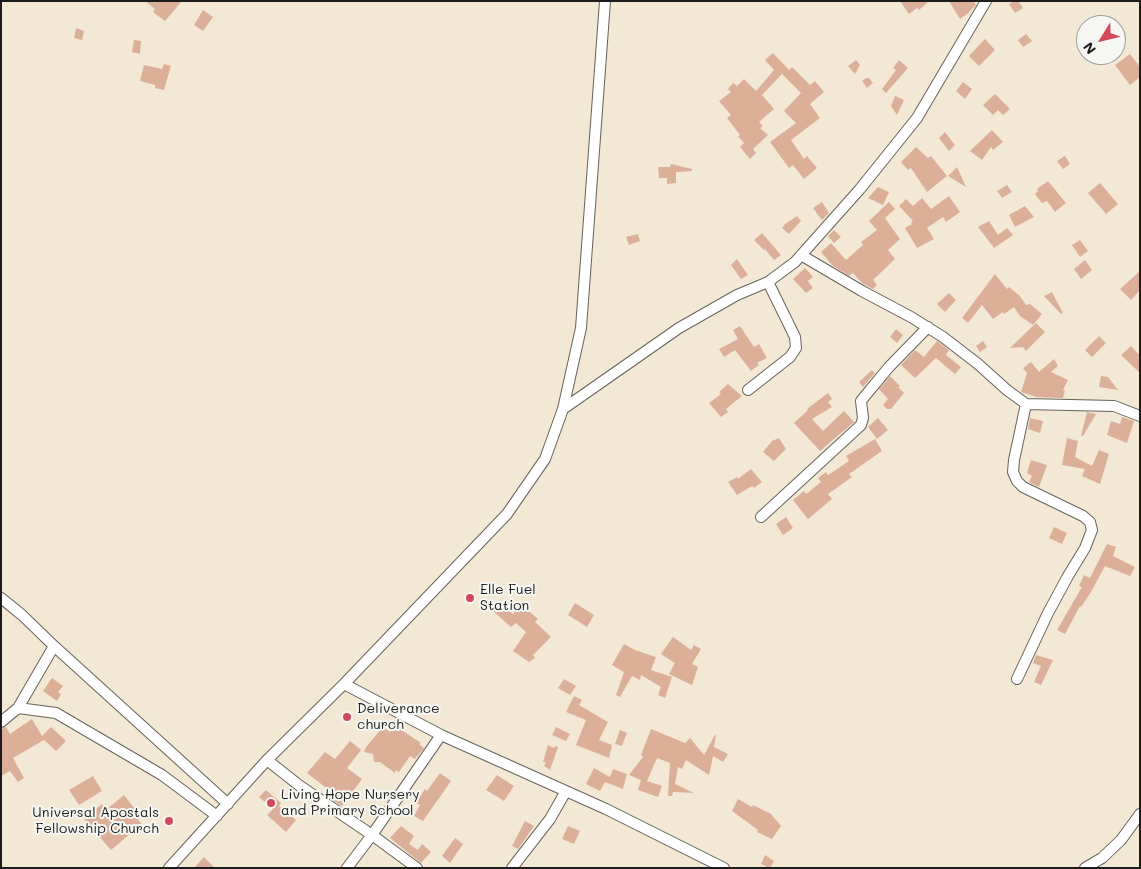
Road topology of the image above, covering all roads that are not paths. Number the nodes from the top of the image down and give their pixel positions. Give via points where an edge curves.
1 (604, 1) edge
2 (986, 1) edge
3 (801, 255) junction
4 (768, 282) junction
5 (928, 327) junction
6 (748, 390) dead end
7 (1026, 404) junction
8 (563, 409) junction
9 (1140, 416) edge
10 (761, 517) dead end
11 (1, 598) edge
12 (54, 646) junction
13 (1017, 679) dead end
14 (344, 684) junction
15 (18, 708) junction
16 (1, 722) edge
17 (441, 735) junction
18 (267, 760) junction
19 (566, 791) junction
20 (228, 804) junction
21 (1140, 814) edge
22 (216, 816) junction
23 (372, 835) junction
24 (169, 868) edge
25 (347, 868) edge
26 (417, 868) edge
27 (512, 868) edge
28 (724, 868) edge
29 (1085, 868) edge

1 - 8 street via 581,328
2 - 3 street via 916,118 860,189
3 - 4 street
3 - 5 street
4 - 6 street via 795,336 796,348 790,357
4 - 8 street via 737,295 679,328
5 - 7 street
5 - 10 street via 865,396 861,425
7 - 9 street via 1114,406
7 - 13 street via 1014,460 1016,481 1083,516 1090,522 1092,530
8 - 14 street via 545,459 507,514
11 - 12 street
12 - 15 street
12 - 20 street
14 - 17 street
14 - 18 street
15 - 16 street
15 - 22 street via 56,713 162,774
17 - 19 street
17 - 23 street
18 - 20 street
18 - 23 street
19 - 27 street via 550,819
19 - 28 street
20 - 22 street
21 - 29 street via 1121,840 1102,858
22 - 24 street
23 - 25 street
23 - 26 street

